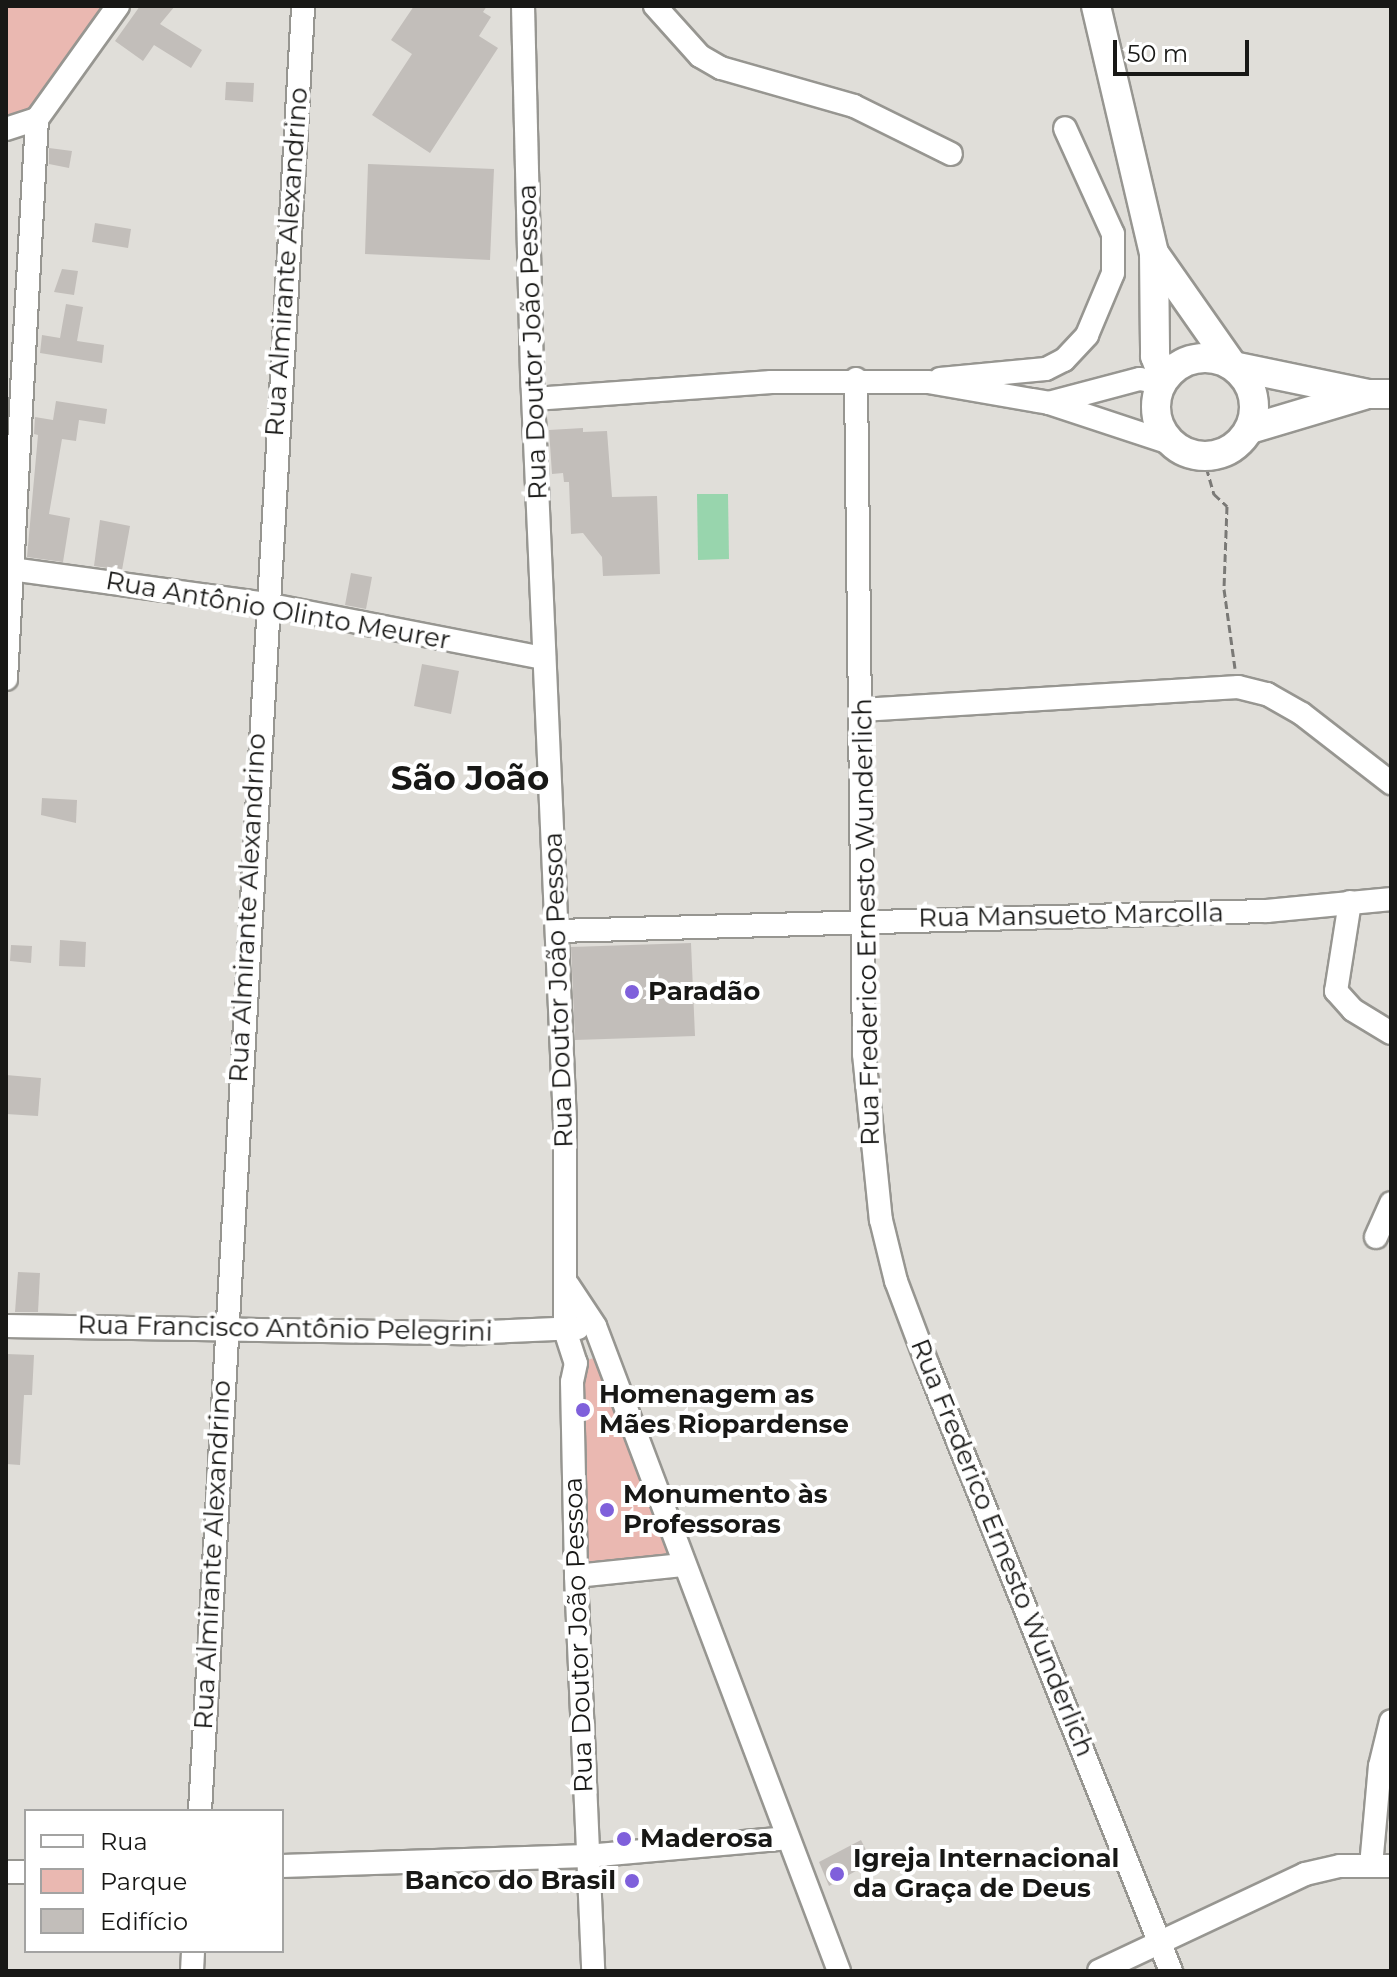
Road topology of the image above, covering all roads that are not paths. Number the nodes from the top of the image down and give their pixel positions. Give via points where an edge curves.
1 (118, 6) edge
2 (303, 6) edge
3 (523, 6) edge
4 (655, 6) edge
5 (1096, 6) edge
6 (37, 119) junction
7 (1065, 128) dead end
8 (6, 129) edge
9 (951, 154) dead end
10 (1154, 253) junction
11 (1233, 366) junction
12 (856, 379) junction
13 (1162, 380) junction
14 (928, 382) junction
15 (1380, 394) edge
16 (534, 399) junction
17 (1049, 403) junction
18 (1250, 429) junction
19 (1173, 444) junction
20 (11, 569) junction
21 (265, 604) junction
22 (544, 658) junction
23 (6, 679) edge
24 (861, 710) junction
25 (1391, 783) edge
26 (1391, 899) edge
27 (1350, 902) junction
28 (861, 921) junction
29 (558, 931) junction
30 (1391, 1033) edge
31 (1391, 1203) edge
32 (1376, 1237) dead end
33 (568, 1285) junction
34 (6, 1326) edge
35 (595, 1326) junction
36 (224, 1329) junction
37 (565, 1330) junction
38 (605, 1353) junction
39 (576, 1363) junction
40 (682, 1565) junction
41 (576, 1576) junction
42 (1391, 1721) edge
43 (200, 1809) edge
44 (787, 1838) junction
45 (587, 1856) junction
46 (284, 1866) edge
47 (1381, 1866) edge
48 (1165, 1957) edge
49 (593, 1971) edge
50 (839, 1971) edge
51 (1099, 1971) edge

1 - 6 street
2 - 21 street, Rua Almirante Alexandrino
3 - 16 street, Rua Doutor João Pessoa
4 - 9 street via 700,56 721,68 854,106
5 - 10 main road
6 - 8 street
6 - 20 street
7 - 14 street via 1113,234 1113,273 1087,335 1064,360 1046,369 977,372
10 - 11 main road
10 - 13 main road via 1155,356
11 - 13 main road via 1199,358
11 - 15 main road
11 - 18 main road via 1244,375 1255,401
12 - 14 street
12 - 16 street
12 - 24 street, Rua Frederico Ernesto Wunderlich
13 - 17 street via 1140,379
13 - 19 main road via 1156,410
14 - 17 street
15 - 18 main road
16 - 22 street, Rua Doutor João Pessoa
17 - 19 street
18 - 19 main road via 1221,454 1203,456
20 - 21 street, Rua Antônio Olinto Meurer
20 - 23 street
21 - 22 street, Rua Antônio Olinto Meurer
21 - 36 street, Rua Almirante Alexandrino
22 - 29 street, Rua Doutor João Pessoa
24 - 25 street via 1238,687 1267,694 1302,714
24 - 28 street, Rua Frederico Ernesto Wunderlich
26 - 27 street, Rua Mansueto Marcolla
27 - 28 street, Rua Mansueto Marcolla via 1267,911
27 - 30 street via 1336,991 1353,1010
28 - 29 street, Rua Mansueto Marcolla
28 - 48 street, Rua Frederico Ernesto Wunderlich via 873,1162 896,1281
29 - 33 street, Rua Doutor João Pessoa
31 - 32 street
33 - 35 street
33 - 37 street, Rua Doutor João Pessoa
34 - 36 street, Rua Francisco Antônio Pelegrini
35 - 37 street, Rua Francisco Antônio Pelegrini
35 - 38 street
36 - 37 street, Rua Francisco Antônio Pelegrini
36 - 43 street, Rua Almirante Alexandrino
37 - 39 street, Rua Doutor João Pessoa
38 - 39 street
38 - 40 street
39 - 41 street, Rua Doutor João Pessoa
40 - 41 street
40 - 44 street
41 - 45 street, Rua Doutor João Pessoa
42 - 47 street via 1380,1766
44 - 45 street
44 - 50 street
45 - 46 street
45 - 49 street, Rua Doutor João Pessoa
47 - 48 street via 1305,1874
48 - 51 street

